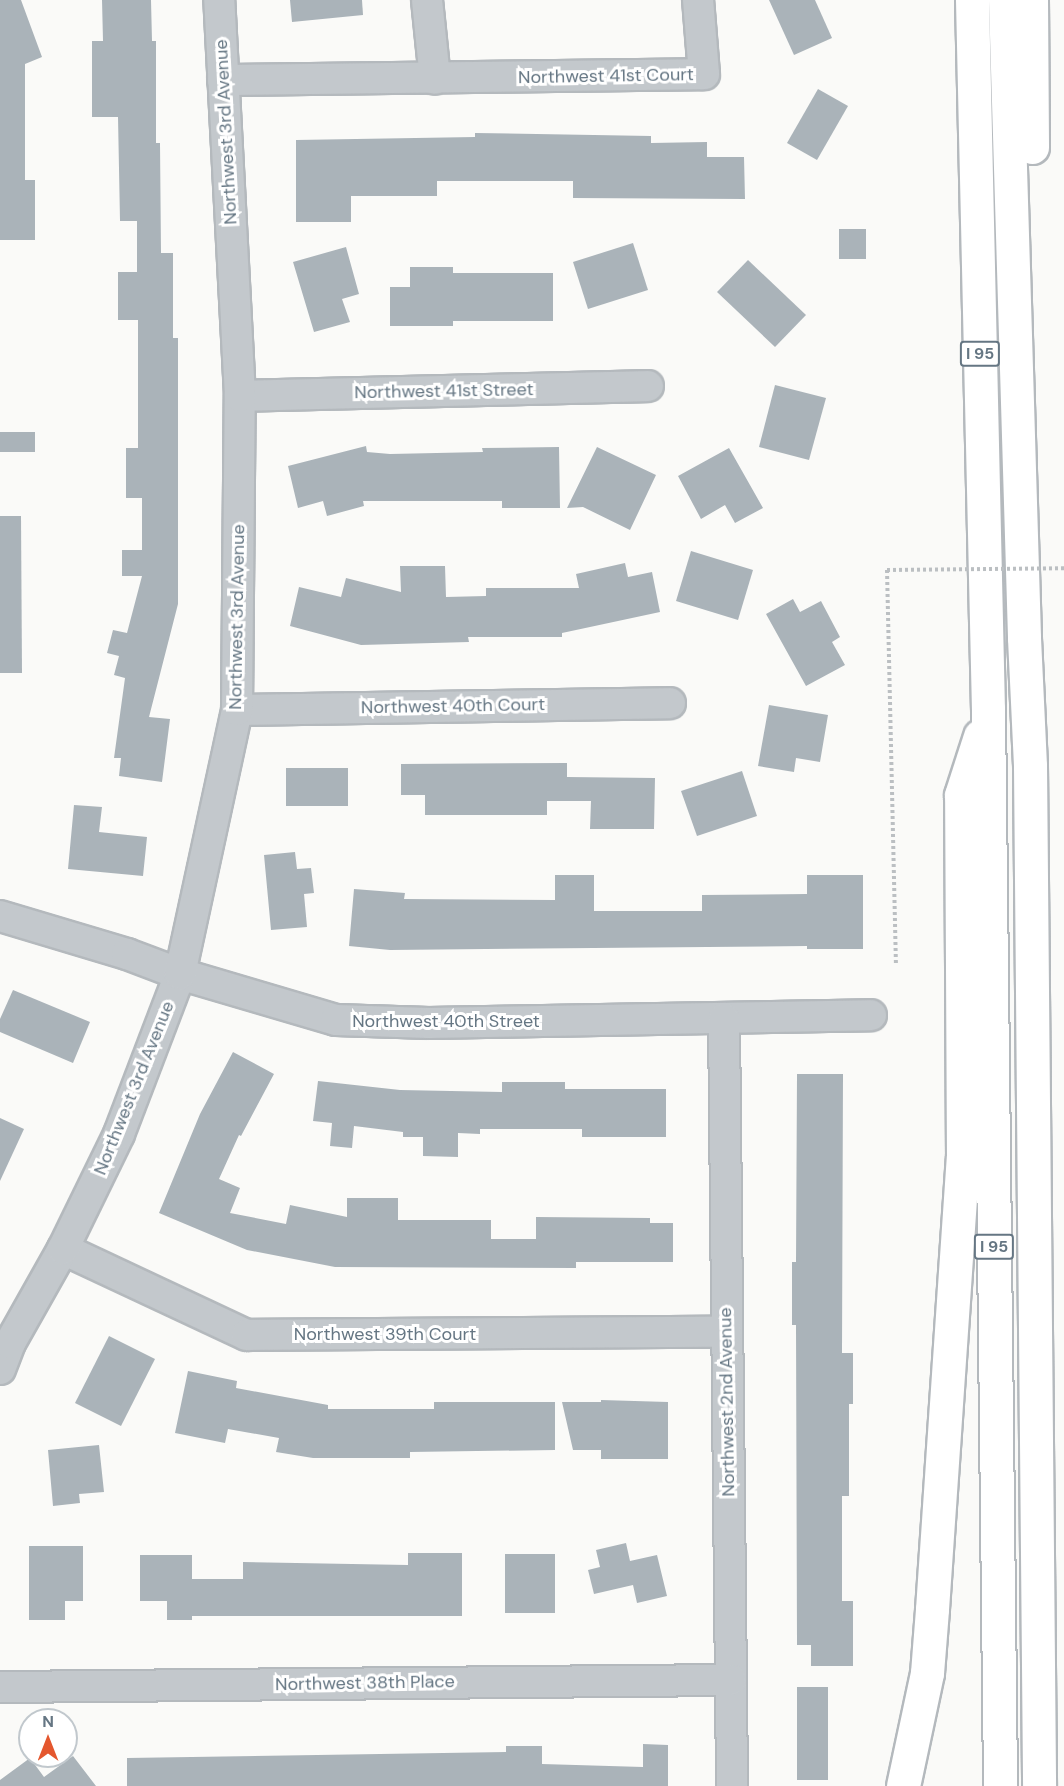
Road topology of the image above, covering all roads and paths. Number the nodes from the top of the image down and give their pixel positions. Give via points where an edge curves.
1 (219, 0) edge
2 (427, 0) edge
3 (698, 0) edge
4 (972, 0) edge
5 (1005, 0) edge
6 (1031, 0) edge
7 (435, 79) junction
8 (224, 80) junction
9 (648, 386) dead end
10 (240, 396) junction
11 (1064, 568) edge
12 (670, 703) dead end
13 (988, 709) junction
14 (237, 710) junction
15 (1030, 766) junction
16 (0, 916) edge
17 (896, 964) dead end
18 (180, 974) junction
19 (871, 1015) dead end
20 (724, 1019) junction
21 (63, 1249) junction
22 (726, 1332) junction
23 (0, 1369) edge
24 (731, 1680) junction
25 (0, 1687) edge
26 (732, 1786) edge
27 (903, 1786) edge
28 (1000, 1786) edge
29 (1039, 1786) edge

1 - 8 street, Northwest 3rd Avenue
2 - 7 street
3 - 7 street, Northwest 41st Court via 704,74
4 - 13 highway, I 95
5 - 15 highway
6 - 15 highway via 1035,637
7 - 8 street, Northwest 41st Court
8 - 10 street, Northwest 3rd Avenue
9 - 10 street, Northwest 41st Street
10 - 14 street, Northwest 3rd Avenue
11 - 17 path, bridge via 887,570
12 - 14 street, Northwest 40th Court
13 - 27 highway via 961,795 963,1157 927,1672
13 - 28 highway, I 95
14 - 18 street, Northwest 3rd Avenue
15 - 29 highway
16 - 18 street, Northwest 40th Street
18 - 20 street, Northwest 40th Street via 336,1020 429,1023
18 - 21 street, Northwest 3rd Avenue via 119,1134
19 - 20 street, Northwest 40th Street
20 - 22 street, Northwest 2nd Avenue
21 - 22 street, Northwest 39th Court via 247,1335
21 - 23 street, Northwest 3rd Avenue via 10,1343
22 - 24 street, Northwest 2nd Avenue
24 - 25 street, Northwest 38th Place
24 - 26 street, Northwest 2nd Avenue

